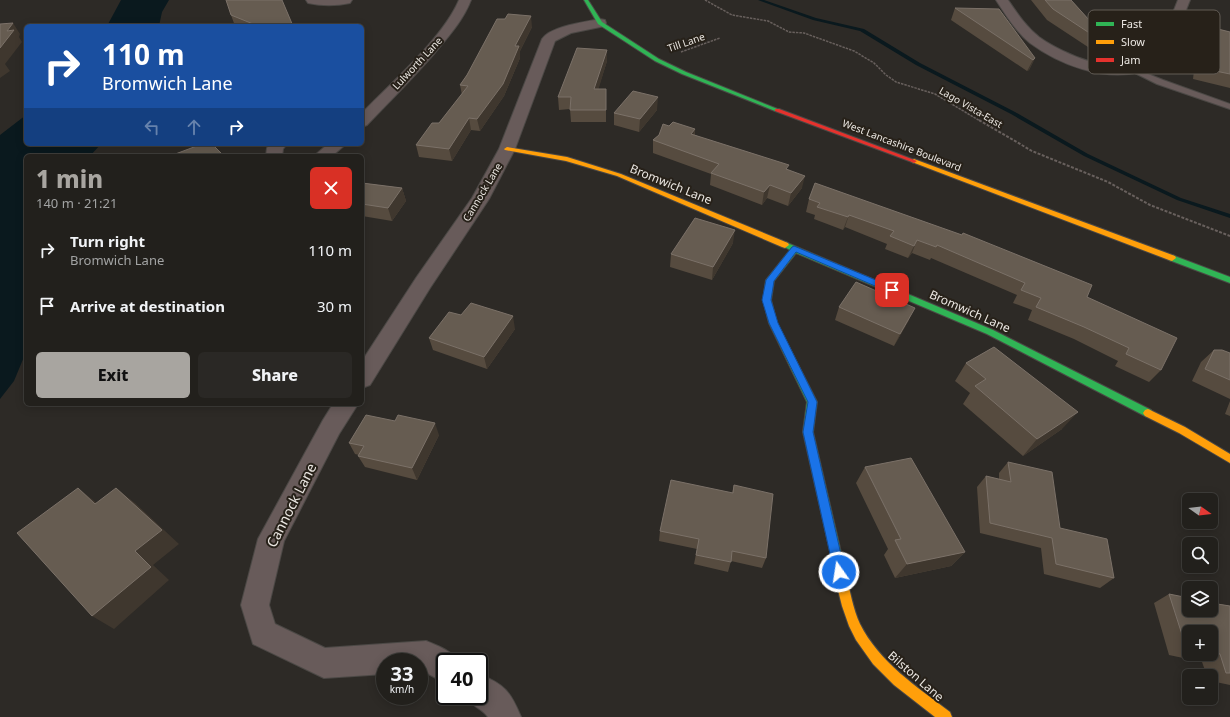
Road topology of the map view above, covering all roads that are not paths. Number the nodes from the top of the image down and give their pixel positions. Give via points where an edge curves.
1 (312, 0) edge
2 (346, 0) edge
3 (465, 0) edge
4 (586, 0) edge
5 (1002, 0) edge
6 (1184, 0) edge
7 (1179, 10) edge
8 (600, 23) junction
9 (1088, 64) edge
10 (1142, 74) edge
11 (1230, 107) edge
12 (364, 120) edge
13 (335, 146) edge
14 (507, 150) junction
15 (325, 154) edge
16 (794, 249) junction
17 (1230, 280) edge
18 (364, 376) edge
19 (345, 406) edge
20 (1230, 458) edge
21 (436, 662) edge
22 (488, 696) edge
23 (505, 717) edge
24 (945, 717) edge

1 - 2 street
3 - 12 street, Lulworth Lane via 464,6 445,33
4 - 8 street, West Lancashire Boulevard
5 - 9 street via 1020,26 1034,39 1070,58
6 - 7 street
8 - 14 street, Cannock Lane via 567,30 549,39
8 - 17 street, West Lancashire Boulevard via 657,60 684,73
10 - 11 lane
13 - 15 street
14 - 16 street, Bromwich Lane via 566,159 619,175
14 - 18 street, Cannock Lane via 480,199
16 - 20 street, Bromwich Lane via 990,332 1182,430
16 - 24 street, Bilston Lane via 770,280 767,300 773,323 812,402 808,432 846,603 860,636 884,667
19 - 21 street, Cannock Lane via 271,539 255,604 263,634 324,664 426,656
22 - 23 street via 496,701

